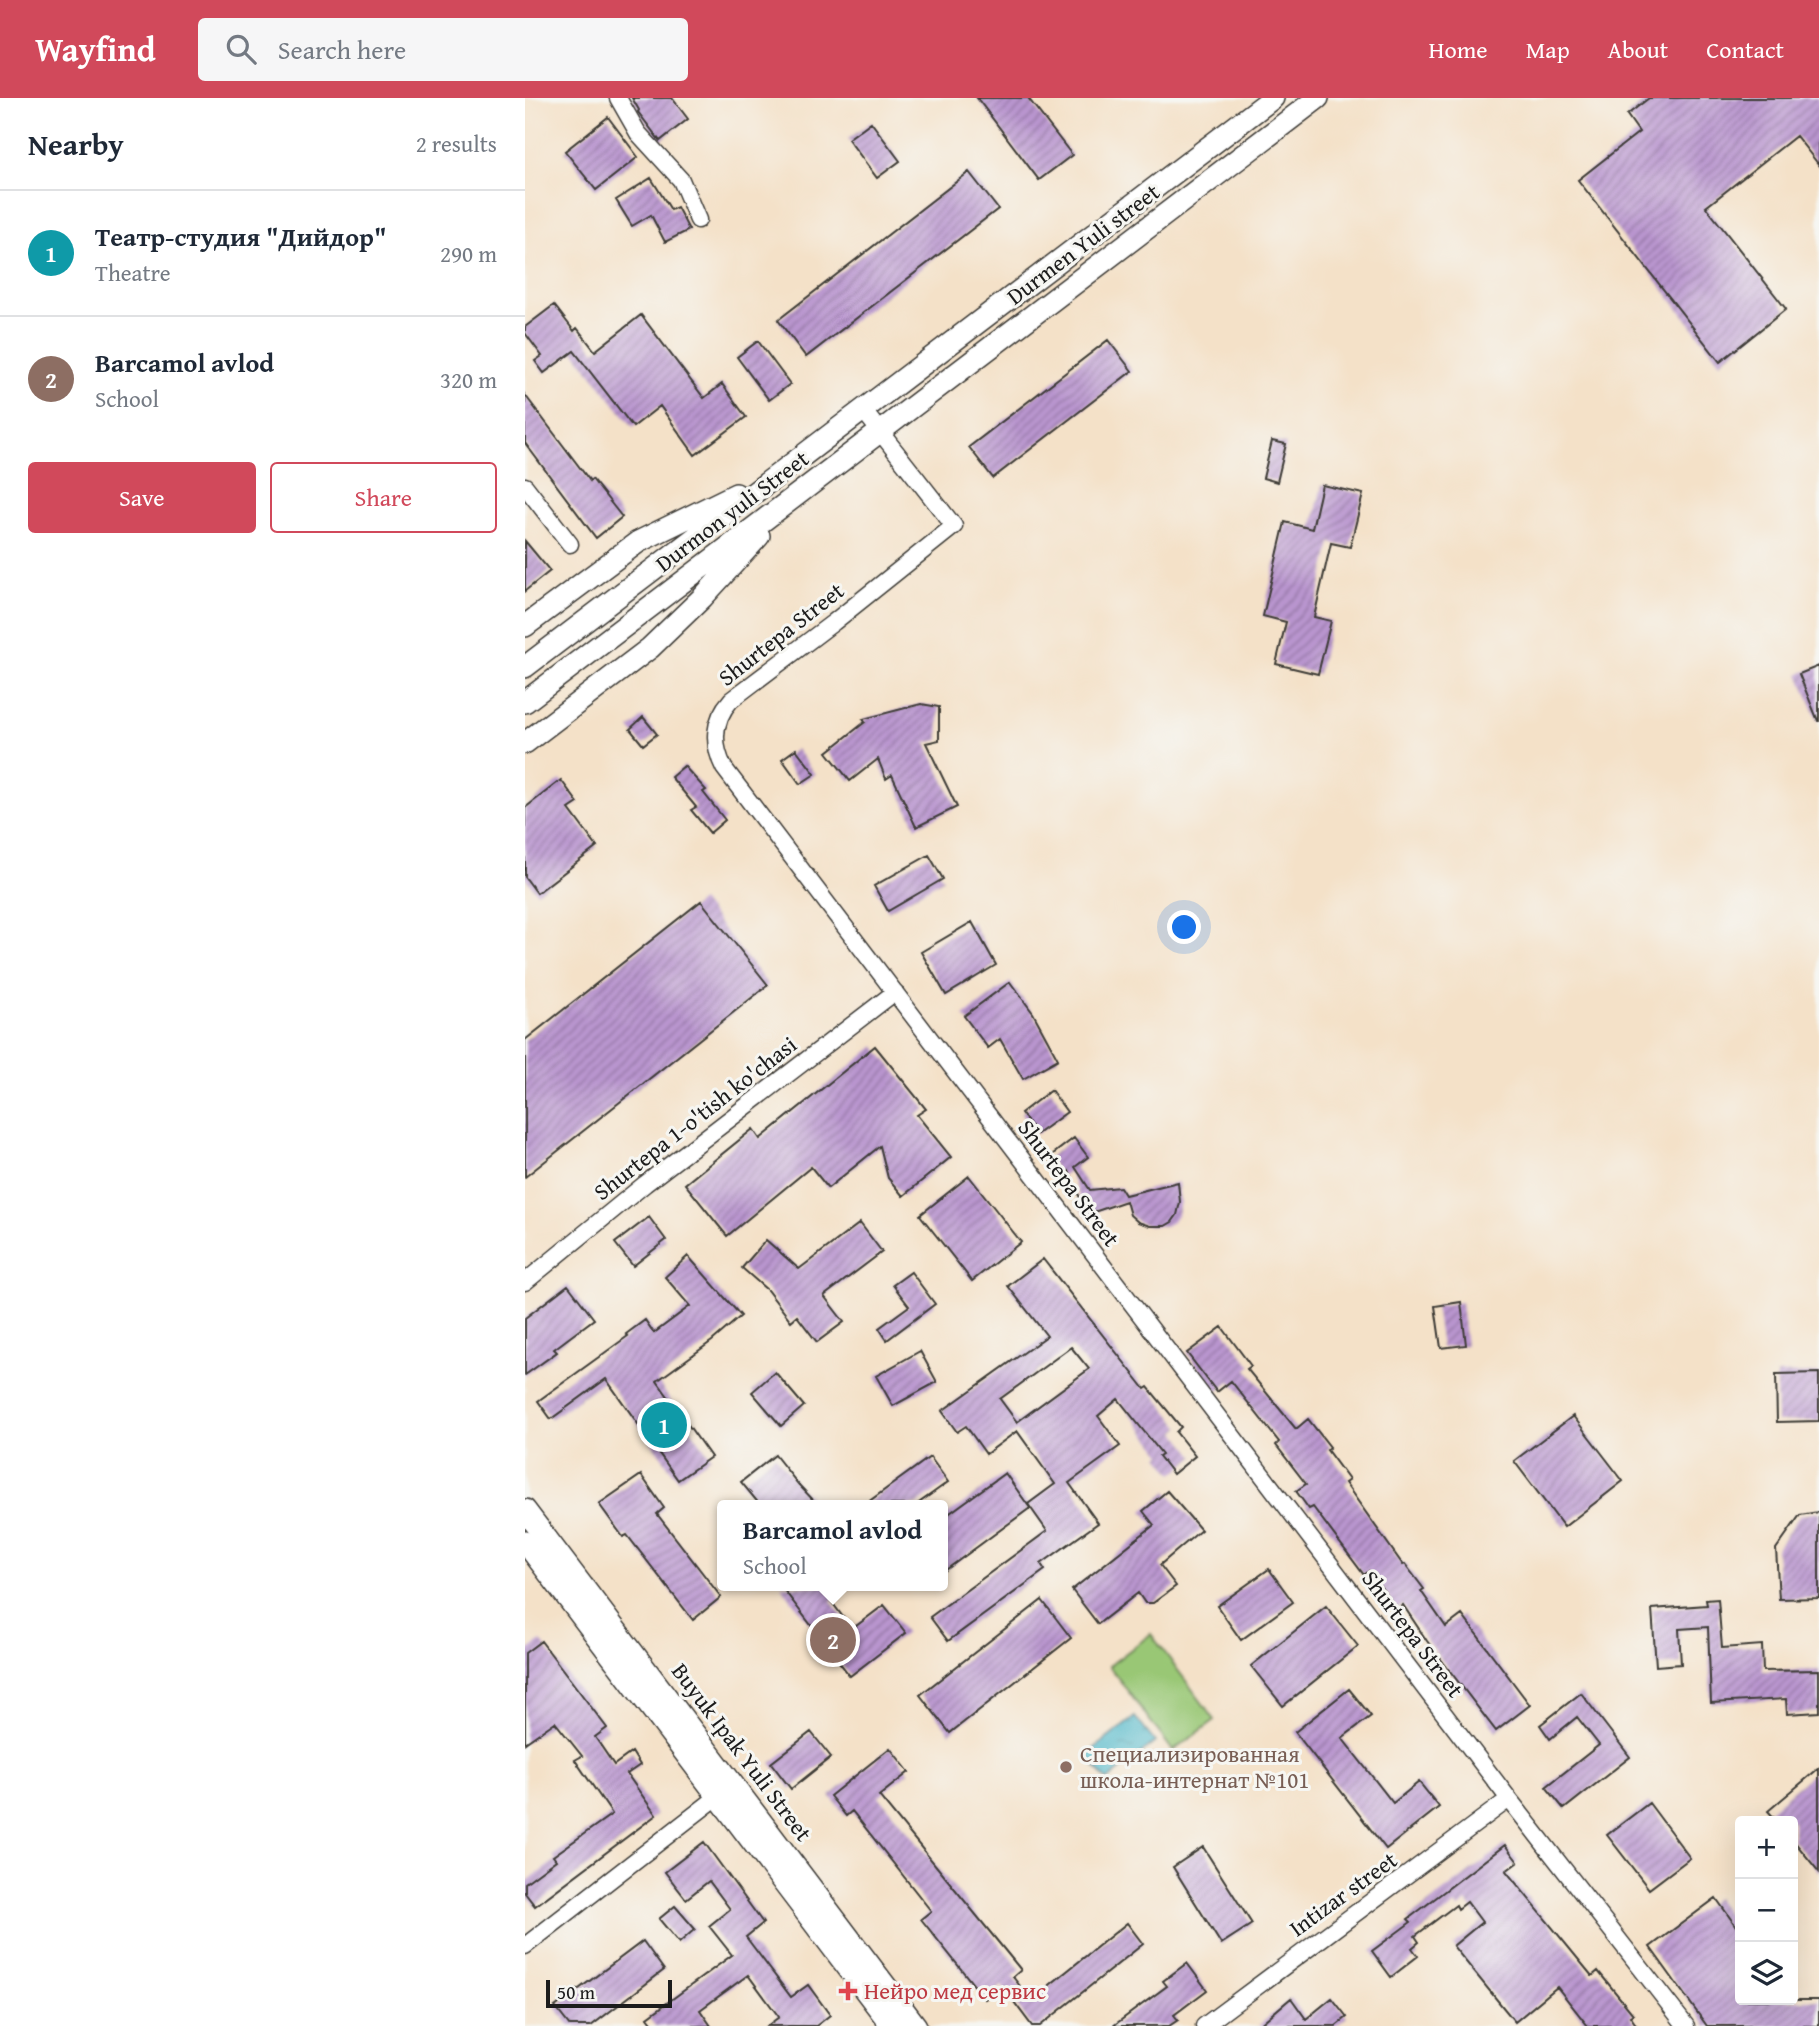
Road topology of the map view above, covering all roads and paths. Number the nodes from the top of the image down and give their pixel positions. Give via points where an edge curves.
1 (618, 98) edge
2 (1273, 98) edge
3 (1318, 98) edge
4 (698, 220) dead end
5 (863, 410) junction
6 (880, 431) junction
7 (782, 471) junction
8 (525, 486) edge
9 (799, 493) junction
10 (570, 544) dead end
11 (525, 626) edge
12 (525, 667) edge
13 (525, 702) edge
14 (525, 743) edge
15 (895, 992) junction
16 (525, 1282) edge
17 (525, 1510) edge
18 (525, 1542) edge
19 (726, 1791) junction
20 (1509, 1799) junction
21 (525, 1946) edge
22 (892, 2026) edge
23 (916, 2026) edge
24 (1204, 2026) edge
25 (1686, 2026) edge

1 - 4 street via 638,133 681,180
2 - 5 main road, Durmen Yuli street
3 - 6 main road, Durmen Yuli street
5 - 6 street, Shurtepa Street
5 - 7 main road, Durmon yuli Street
6 - 9 main road, Durmon yuli Street
6 - 15 street, Shurtepa Street via 954,526 731,700 721,714 715,739 724,768
7 - 11 main road via 638,542
7 - 12 main road, Durmon yuli Street
8 - 10 street
9 - 13 main road, Durmon yuli Street
9 - 14 main road via 650,648
15 - 16 street, Shurtepa 1-o'tish ko'chasi
15 - 20 street, Shurtepa Street
17 - 19 main road, Buyuk Ipak Yuli Street
18 - 19 main road, Buyuk Ipak Yuli Street
19 - 21 street
19 - 22 main road, Buyuk Ipak Yuli Street
19 - 23 main road, Buyuk Ipak Yuli Street
20 - 24 street, Intizаr street
20 - 25 street, Shurtepa Street

